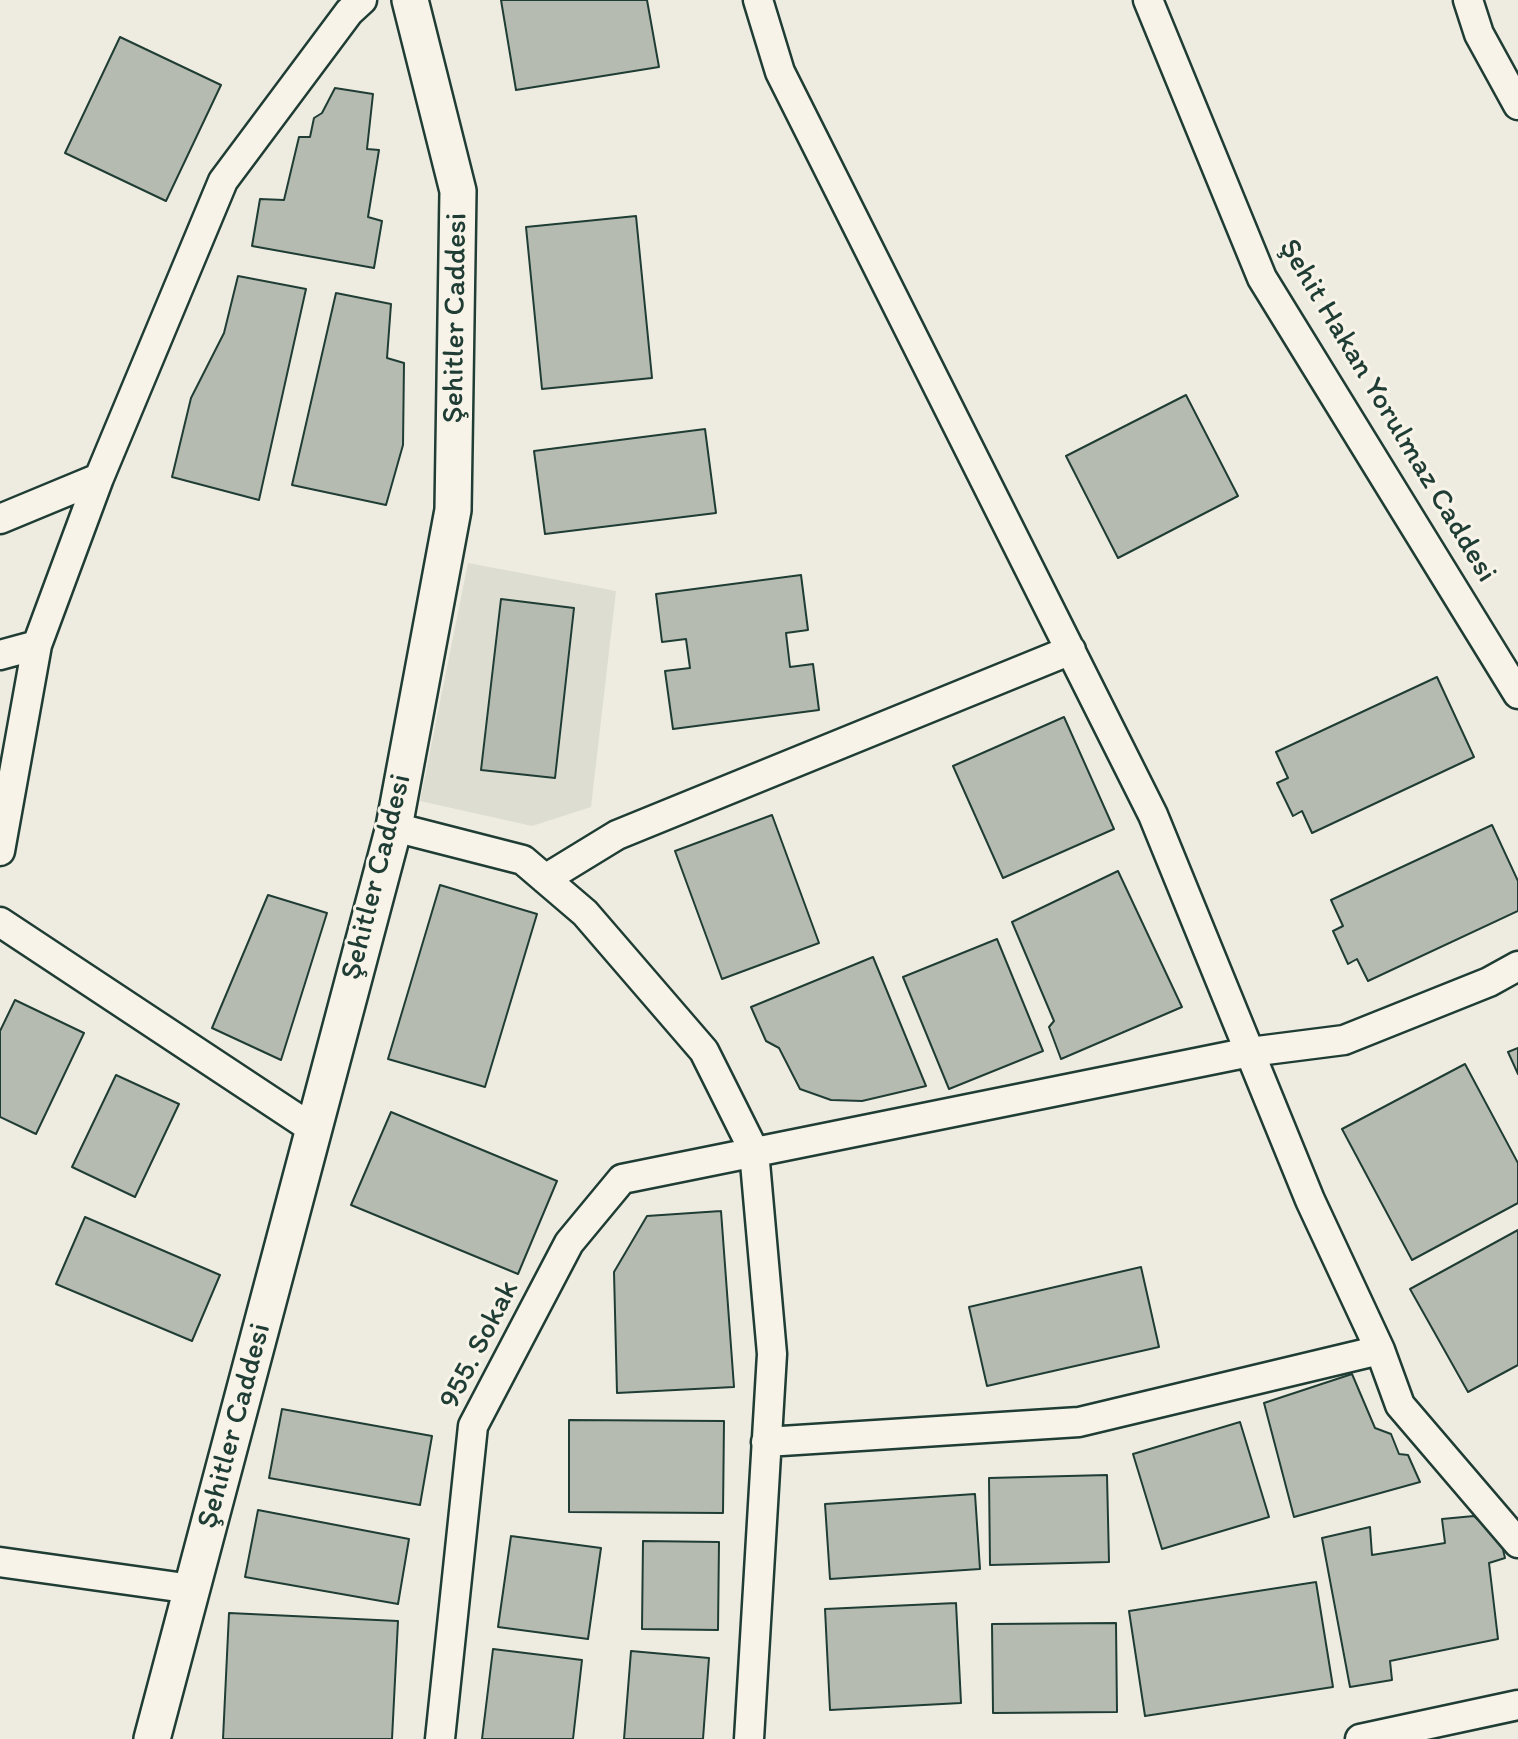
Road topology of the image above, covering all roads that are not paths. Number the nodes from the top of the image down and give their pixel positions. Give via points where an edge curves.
1 (362, 0) edge
2 (410, 0) edge
3 (758, 0) edge
4 (1148, 0) edge
5 (1468, 0) edge
6 (1518, 105) edge
7 (99, 478) junction
8 (0, 519) edge
9 (37, 645) junction
10 (1071, 650) junction
11 (0, 654) edge
12 (1518, 694) edge
13 (394, 827) junction
14 (0, 851) edge
15 (545, 879) junction
16 (0, 922) edge
17 (1518, 966) edge
18 (1250, 1052) junction
19 (313, 1129) junction
20 (754, 1151) junction
21 (1380, 1350) junction
22 (766, 1442) junction
23 (1518, 1543) edge
24 (0, 1562) edge
25 (192, 1589) junction
26 (1518, 1705) edge
27 (152, 1739) edge
28 (440, 1739) edge
29 (749, 1739) edge
30 (1360, 1739) edge

1 - 7 street via 223,181
2 - 13 street, Şehitler Caddesi via 458,191 453,510
3 - 10 street via 780,72
4 - 12 street, Şehit Hakan Yorulmaz Caddesi via 1262,278
5 - 6 street via 1479,34
7 - 8 street
7 - 9 street
9 - 11 street
9 - 14 street
10 - 15 street via 617,835
10 - 18 street via 1153,814
13 - 15 street via 523,860
13 - 19 street, Şehitler Caddesi
15 - 20 street via 585,913 704,1051
16 - 19 street
17 - 18 street, 955. Sokak via 1344,1040
18 - 20 street, 955. Sokak
18 - 21 street via 1310,1200
19 - 25 street, Şehitler Caddesi
20 - 22 street via 772,1354
20 - 28 street, 955. Sokak via 622,1179 569,1243 473,1426
21 - 22 street via 1079,1422
21 - 23 street via 1400,1405
22 - 29 street
24 - 25 street
25 - 27 street, Şehitler Caddesi
26 - 30 street

